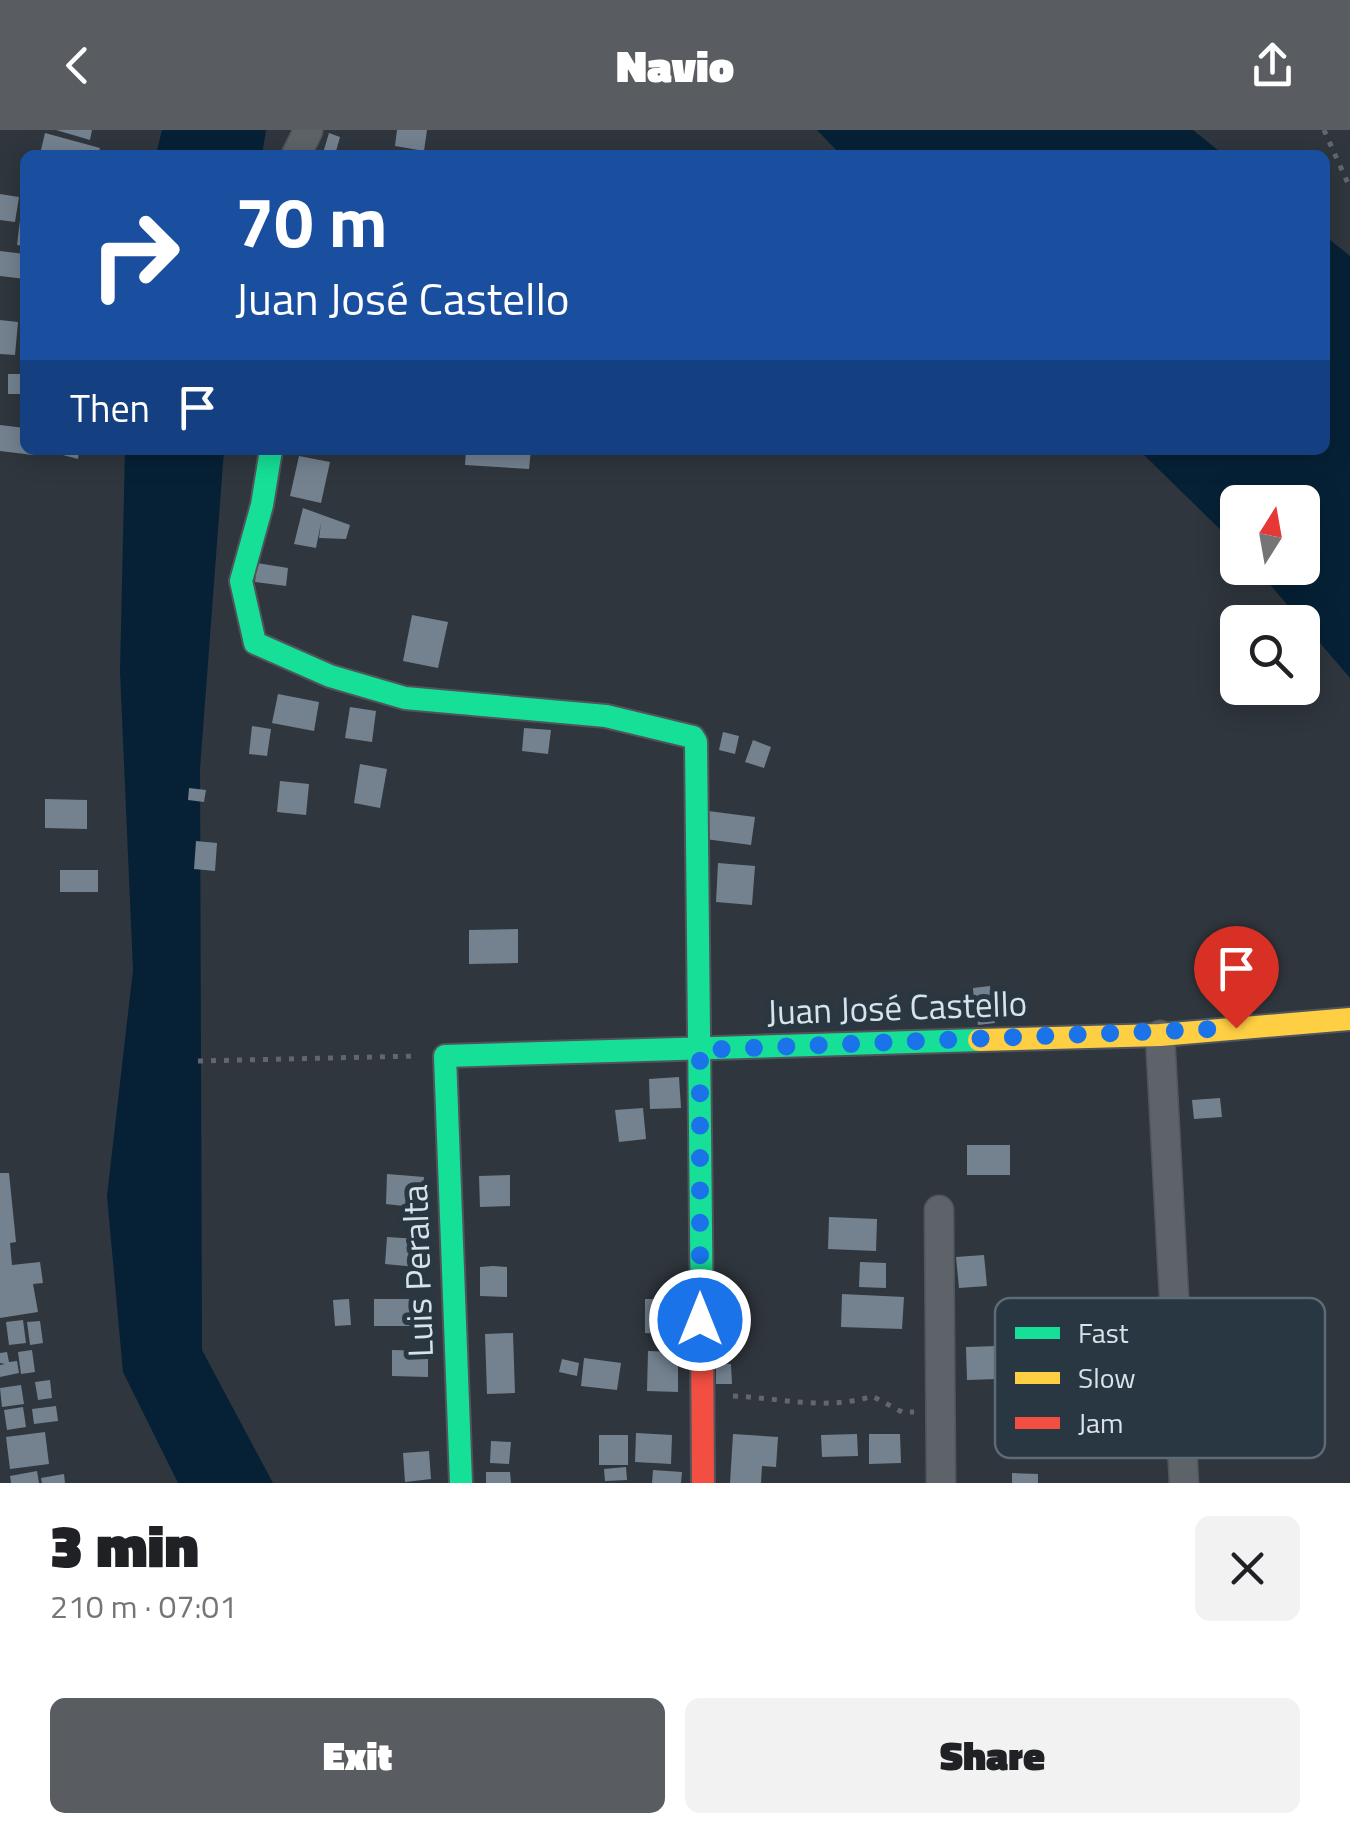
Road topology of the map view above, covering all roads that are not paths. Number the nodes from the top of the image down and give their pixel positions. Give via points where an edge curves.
1 (270, 455) edge
2 (1350, 1019) edge
3 (1160, 1035) junction
4 (700, 1050) junction
5 (446, 1056) joint
6 (939, 1210) dead end
7 (1174, 1298) edge
8 (1183, 1458) edge
9 (461, 1483) edge
10 (703, 1483) edge
11 (941, 1483) edge
12 (1184, 1483) edge

1 - 4 street via 240,581 256,643 330,676 406,698 606,716 693,736
2 - 3 street, Juan José Castello
3 - 4 street, Juan José Castello
3 - 7 street
4 - 5 street, Juan José Castello
4 - 10 street
5 - 9 street, Luis Peralta
6 - 11 street
8 - 12 street

